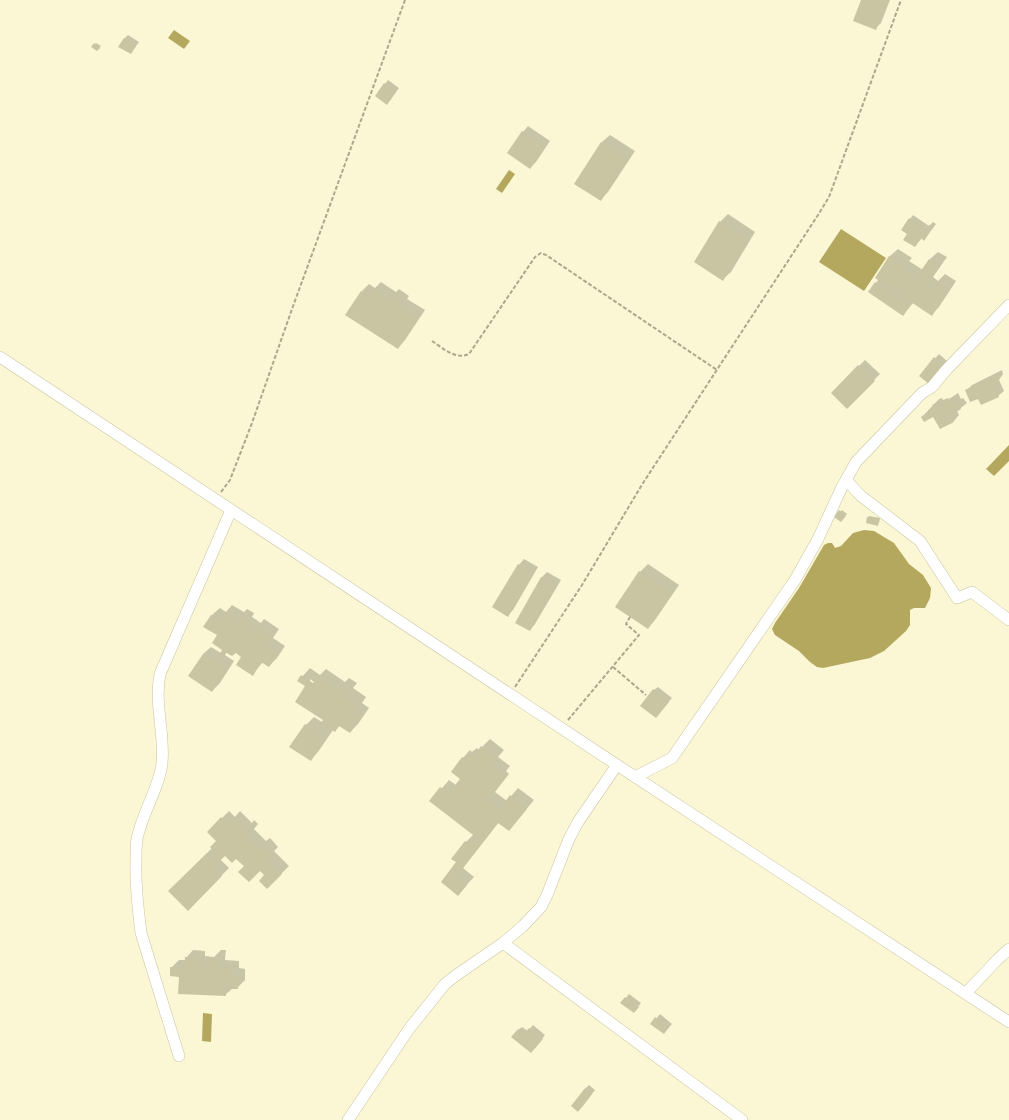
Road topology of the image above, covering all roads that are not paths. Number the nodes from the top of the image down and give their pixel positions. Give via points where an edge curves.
1 (1009, 305) edge
2 (0, 357) edge
3 (846, 480) junction
4 (231, 510) junction
5 (1009, 620) edge
6 (617, 765) junction
7 (635, 777) junction
8 (503, 942) junction
9 (1009, 949) edge
10 (966, 993) junction
11 (1009, 1022) edge
12 (179, 1056) dead end
13 (348, 1120) edge
14 (742, 1120) edge

1 - 3 street via 932,387 922,393 856,462
2 - 4 street
3 - 5 street via 861,496 920,541 957,598 972,592
3 - 7 street via 795,580 672,758
4 - 6 street
4 - 12 street via 160,674 158,697 162,763 137,839 136,878 141,933
6 - 7 street
6 - 8 street via 578,822 541,907
7 - 10 street
8 - 13 street via 445,984 409,1029
8 - 14 street
9 - 10 street
10 - 11 street

